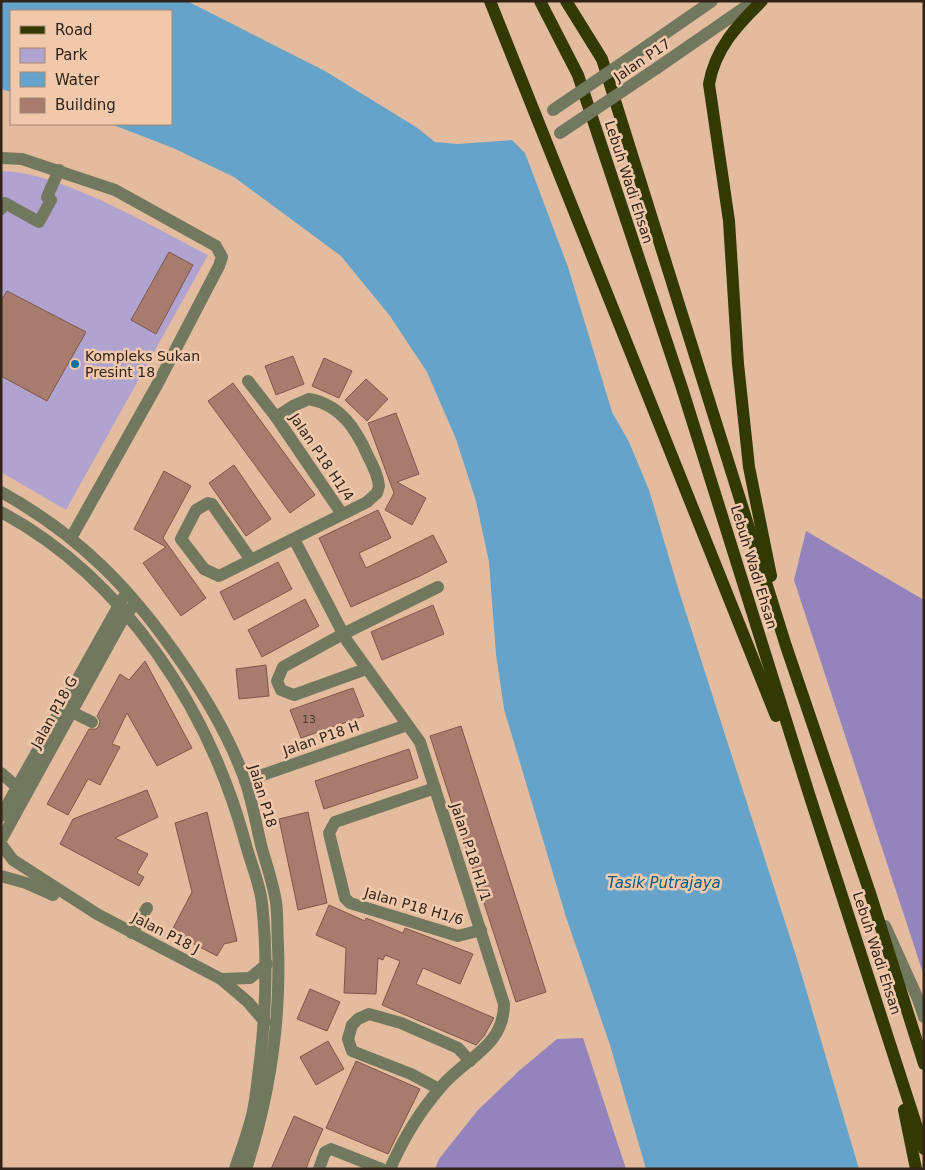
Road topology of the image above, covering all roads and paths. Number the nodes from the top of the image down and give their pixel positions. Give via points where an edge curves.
1 (540, 1) edge
2 (566, 1) edge
3 (712, 1) edge
4 (754, 1) edge
5 (762, 1) edge
6 (491, 4) edge
7 (538, 120) junction
8 (547, 144) junction
9 (1, 158) edge
10 (59, 170) junction
11 (1, 209) edge
12 (248, 381) dead end
13 (276, 417) junction
14 (1, 492) edge
15 (1, 512) edge
16 (342, 514) junction
17 (71, 538) junction
18 (294, 539) junction
19 (251, 560) junction
20 (438, 587) dead end
21 (132, 596) junction
22 (123, 608) junction
23 (343, 634) junction
24 (786, 646) junction
25 (366, 669) junction
26 (67, 709) junction
27 (92, 722) dead end
28 (407, 725) junction
29 (1, 773) edge
30 (245, 781) junction
31 (18, 788) junction
32 (435, 788) junction
33 (810, 797) junction
34 (1, 816) edge
35 (1, 840) edge
36 (1, 844) edge
37 (1, 876) edge
38 (872, 896) junction
39 (147, 908) dead end
40 (97, 914) junction
41 (481, 930) junction
42 (132, 933) junction
43 (267, 964) junction
44 (221, 979) junction
45 (924, 1016) edge
46 (265, 1022) junction
47 (890, 1043) junction
48 (470, 1061) junction
49 (924, 1064) edge
50 (439, 1089) junction
51 (924, 1149) edge
52 (235, 1169) edge
53 (246, 1169) edge
54 (319, 1169) edge
55 (382, 1169) edge
56 (390, 1169) edge
57 (916, 1169) edge

1 - 33 main road, Lebuh Wadi Ehsan via 581,84 682,388
2 - 24 main road, Lebuh Wadi Ehsan via 602,59
3 - 7 street, Jalan P17, bridge
4 - 8 street, Jalan P17, bridge
5 - 24 main road via 738,24 718,54 709,84 729,221 738,364 749,466
6 - 7 main road
7 - 8 main road
8 - 33 main road
9 - 10 street via 22,159
10 - 11 street via 39,222 5,203
10 - 17 street via 115,190 216,246 222,257 157,385
12 - 13 street, Jalan P18 H1/4
13 - 16 street, Jalan P18 H1/4
13 - 16 street, Jalan P18 H1/4 via 304,400 313,400 347,418 359,434 379,479 379,486 372,498
14 - 17 street, Jalan P18
15 - 22 street, Jalan P18 via 68,556
16 - 18 street, Jalan P18 H1/4
17 - 21 street, Jalan P18
18 - 19 street, Jalan P18 H1/4
18 - 23 street, Jalan P18 H1/1
19 - 19 street, Jalan P18 H1/4 via 219,576 204,569 182,539 200,506 212,504
20 - 23 street
21 - 22 street, Jalan P18 G
21 - 30 street, Jalan P18 via 156,624 200,688
22 - 26 street, Jalan P18 G
22 - 43 street, Jalan P18 via 168,671 197,721 234,799 262,901
23 - 25 street, Jalan P18 H1/1
23 - 25 street via 283,668 277,681 281,690 294,695
24 - 38 main road, Lebuh Wadi Ehsan
25 - 28 street, Jalan P18 H1/1
26 - 27 street
26 - 31 street, Jalan P18 G
26 - 35 street, Jalan P18 G
28 - 30 street, Jalan P18 H
28 - 32 street, Jalan P18 H1/1 via 420,742
29 - 31 street
30 - 53 street, Jalan P18 via 276,901 279,982 271,1077
31 - 34 street, Jalan P18 G
32 - 41 street, Jalan P18 H1/1
32 - 41 street, Jalan P18 H1/6 via 335,822 330,827 345,898 350,903 458,936
33 - 47 main road, Lebuh Wadi Ehsan
36 - 40 street, Jalan P18 J via 12,860
37 - 40 street, Jalan P18 J via 26,883
38 - 45 street
38 - 49 main road, Lebuh Wadi Ehsan
39 - 42 street
40 - 42 street, Jalan P18 J
41 - 48 street, Jalan P18 H1/1 via 503,999 503,1018 492,1042
42 - 44 street, Jalan P18 J
43 - 44 street, Jalan P18 J via 250,978
43 - 46 street, Jalan P18
44 - 46 street, Jalan P18 J
46 - 52 street, Jalan P18 via 253,1110
47 - 51 main road, Lebuh Wadi Ehsan
47 - 57 main road
48 - 50 street, Jalan P18 H1/1
48 - 50 street via 458,1048 401,1023 369,1014 358,1018 352,1025 348,1039 352,1051 411,1074
50 - 56 street, Jalan P18 H1/1 via 416,1118
54 - 55 street via 324,1152 331,1149

